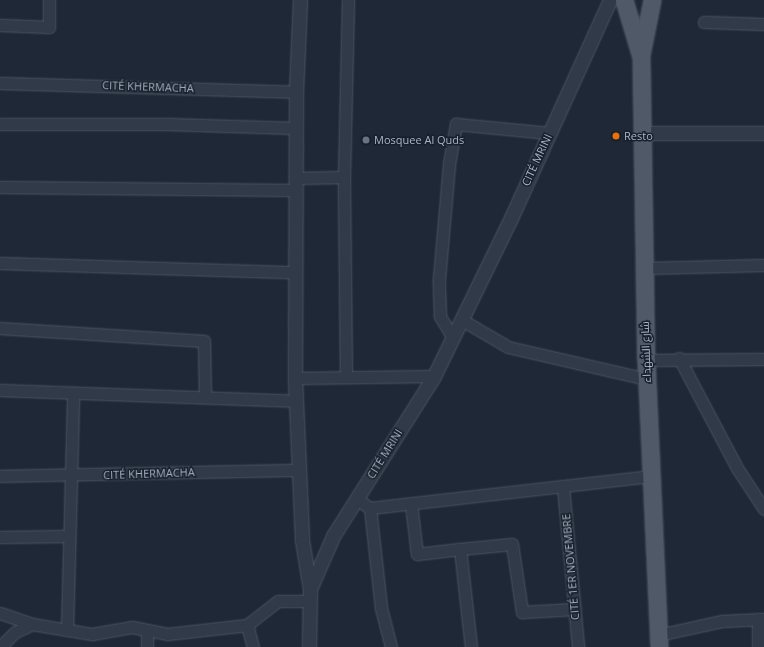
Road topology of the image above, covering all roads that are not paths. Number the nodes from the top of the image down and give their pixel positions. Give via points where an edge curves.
1 (49, 0) edge
2 (300, 0) edge
3 (348, 0) edge
4 (610, 0) edge
5 (624, 0) edge
6 (652, 0) edge
7 (704, 22) dead end
8 (764, 24) edge
9 (0, 25) edge
10 (641, 58) junction
11 (0, 83) edge
12 (296, 92) junction
13 (0, 124) edge
14 (296, 128) junction
15 (550, 133) junction
16 (643, 133) junction
17 (764, 133) edge
18 (344, 178) junction
19 (295, 184) junction
20 (0, 187) edge
21 (0, 263) edge
22 (764, 265) edge
23 (645, 268) junction
24 (294, 272) junction
25 (462, 320) junction
26 (0, 328) edge
27 (453, 338) junction
28 (679, 358) junction
29 (764, 359) edge
30 (646, 360) junction
31 (434, 376) junction
32 (346, 377) junction
33 (295, 378) junction
34 (647, 379) junction
35 (0, 390) edge
36 (73, 393) junction
37 (205, 397) junction
38 (295, 401) junction
39 (298, 470) junction
40 (0, 476) edge
41 (652, 476) junction
42 (70, 477) junction
43 (563, 487) junction
44 (357, 498) junction
45 (412, 504) junction
46 (370, 508) junction
47 (764, 509) edge
48 (69, 536) junction
49 (0, 537) edge
50 (460, 549) junction
51 (310, 595) junction
52 (575, 609) junction
53 (0, 613) edge
54 (761, 619) edge
55 (32, 624) junction
56 (247, 625) junction
57 (67, 630) junction
58 (147, 630) junction
59 (658, 641) edge
60 (0, 647) edge
61 (147, 647) edge
62 (253, 647) edge
63 (309, 647) edge
64 (391, 647) edge
65 (471, 647) edge
66 (575, 647) edge
67 (758, 647) edge

1 - 9 street via 49,27
2 - 12 street
3 - 18 street
4 - 15 street, CITÉ MRINI
5 - 10 main road
6 - 10 main road
7 - 8 street
10 - 16 main road, شارع الشهداء
11 - 12 street, CITÉ KHERMACHA
12 - 14 street
13 - 14 street via 167,124
14 - 19 street
15 - 25 street, CITÉ MRINI
15 - 27 street via 456,124 449,164 438,279 440,316
16 - 17 street
16 - 23 main road, شارع الشهداء
18 - 19 street
18 - 32 street
19 - 20 street
19 - 24 street
21 - 24 street
22 - 23 street
23 - 30 main road, شارع الشهداء
24 - 33 street
25 - 27 street, CITÉ MRINI
25 - 34 street via 508,347
26 - 37 street via 204,341
27 - 31 street, CITÉ MRINI
28 - 29 street
28 - 30 street
28 - 47 street via 737,468
30 - 34 main road, شارع الشهداء
31 - 32 street
31 - 44 street, CITÉ MRINI
32 - 33 street
33 - 38 street
34 - 41 main road, شارع الشهداء
35 - 36 street
36 - 37 street
36 - 42 street
37 - 38 street
38 - 39 street
39 - 42 street, CITÉ KHERMACHA
39 - 51 street via 302,540
40 - 42 street, CITÉ KHERMACHA
41 - 43 street
41 - 59 main road, شارع الشهداء
42 - 48 street
43 - 45 street
43 - 52 street, CITÉ 1ER NOVEMBRE
44 - 46 street
44 - 51 street, CITÉ MRINI via 333,536
45 - 46 street
45 - 50 street via 418,554
46 - 64 street via 381,608
48 - 49 street
48 - 57 street
50 - 52 street via 512,544 522,612
50 - 65 street
51 - 56 street via 278,601
51 - 63 street
52 - 66 street, CITÉ 1ER NOVEMBRE
53 - 55 street
54 - 59 street via 722,621
54 - 67 street
55 - 57 street
55 - 60 street via 15,632
56 - 58 street via 167,634
56 - 62 street
57 - 58 street via 92,634 132,627
58 - 61 street

